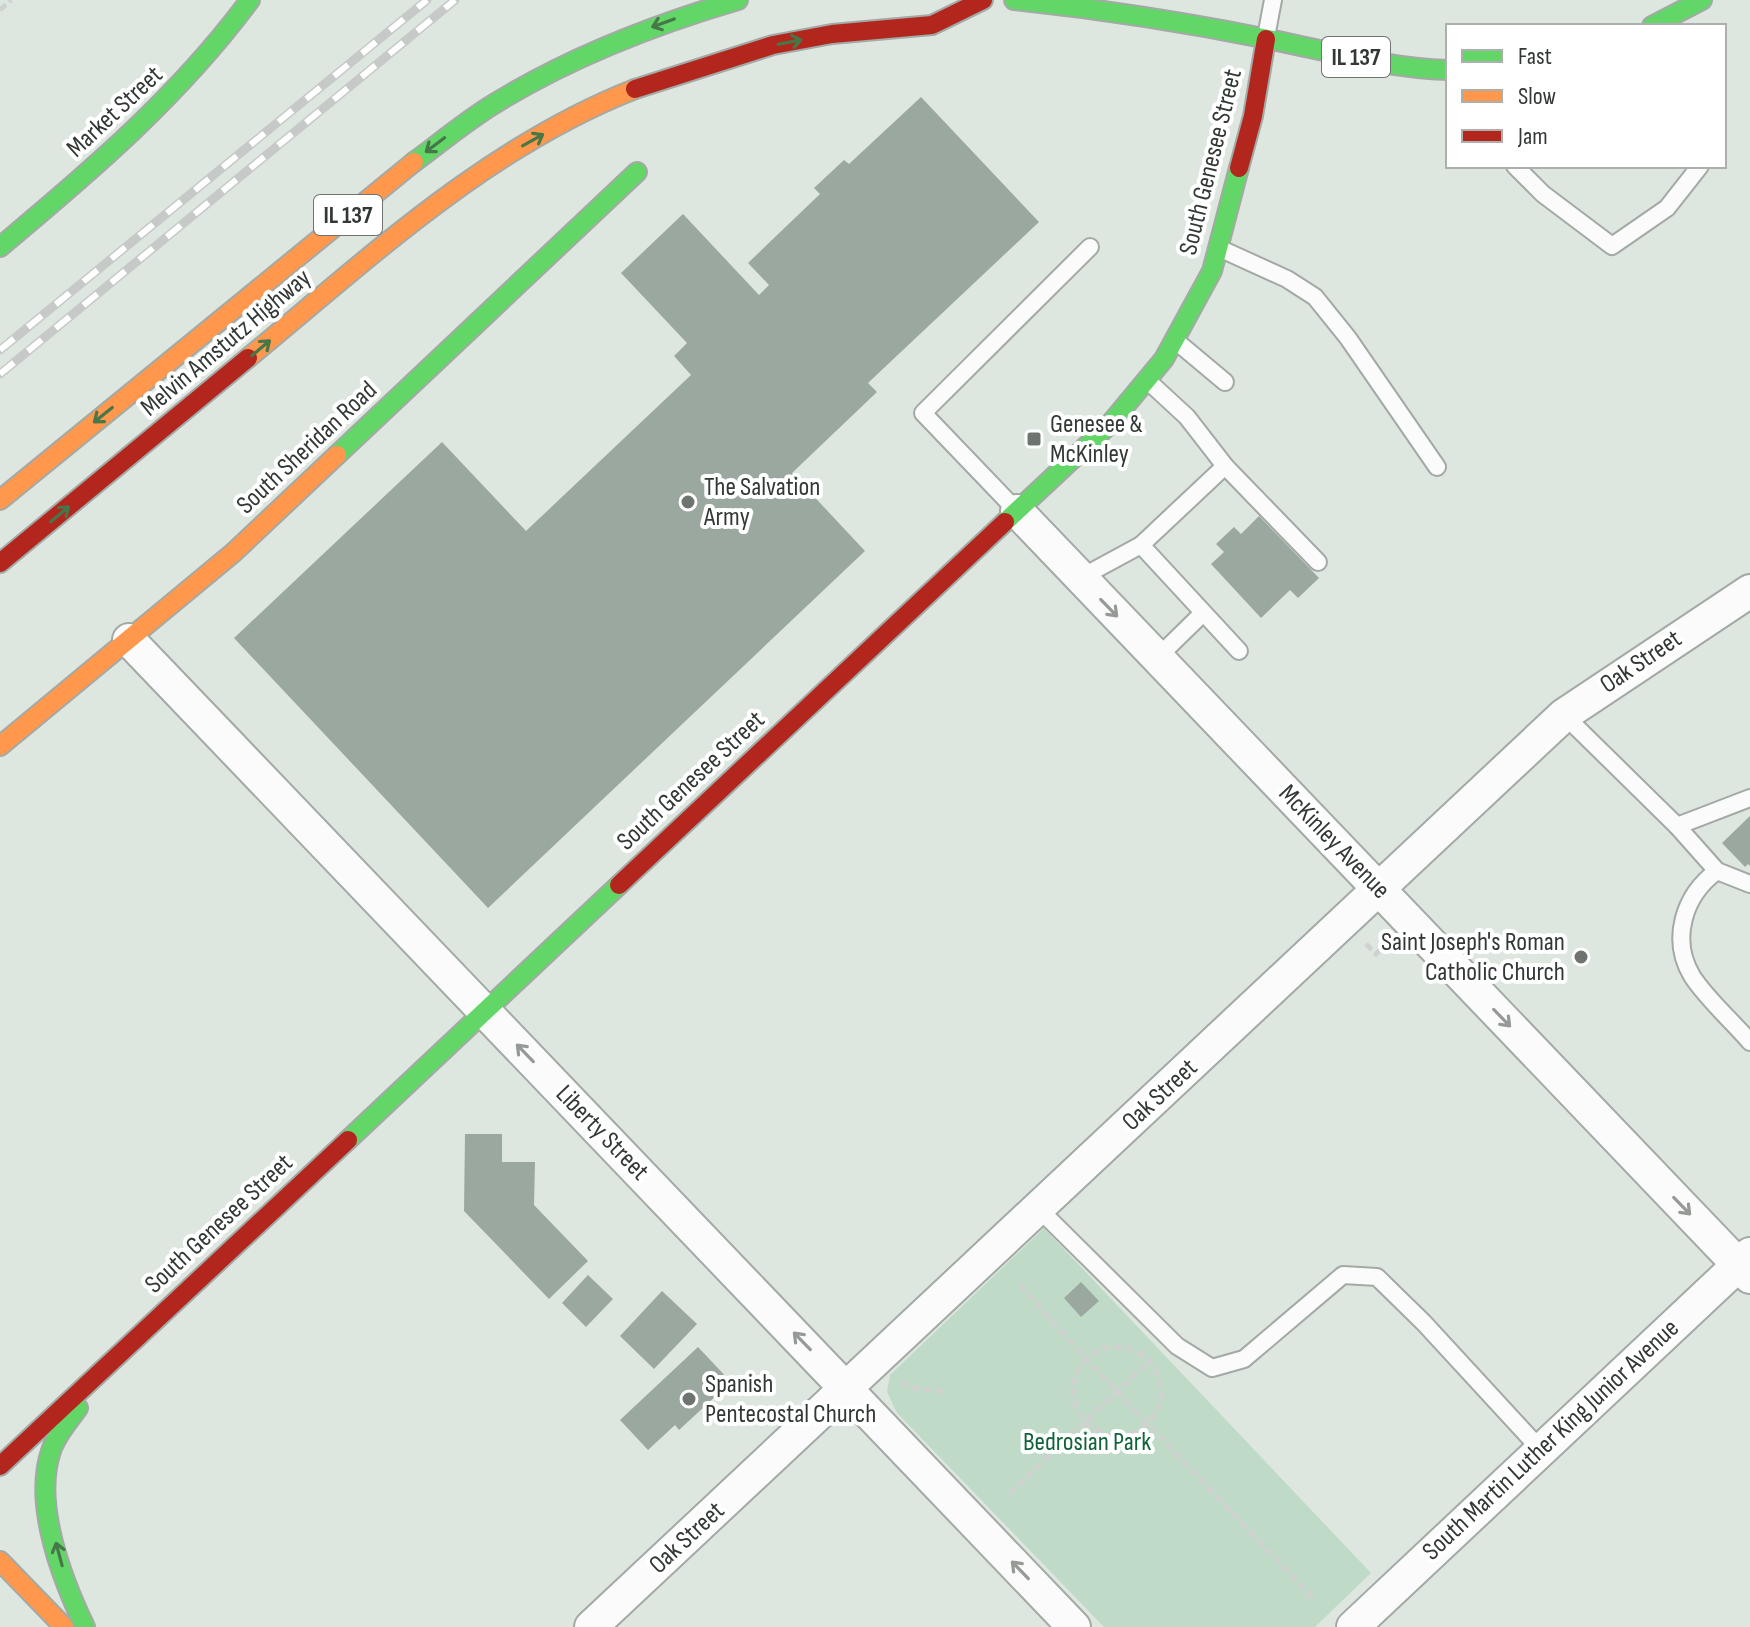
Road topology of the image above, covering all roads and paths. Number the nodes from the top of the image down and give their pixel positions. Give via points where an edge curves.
1 (11, 0) edge
2 (250, 0) edge
3 (738, 0) edge
4 (983, 0) edge
5 (1014, 0) edge
6 (1273, 0) edge
7 (1698, 7) edge
8 (0, 10) edge
9 (1657, 24) edge
10 (1266, 39) junction
11 (1446, 70) edge
12 (1517, 168) edge
13 (1698, 168) edge
14 (637, 172) dead end
15 (0, 247) edge
16 (1090, 247) dead end
17 (1220, 248) junction
18 (1175, 340) junction
19 (1147, 380) junction
20 (1225, 382) dead end
21 (1225, 466) junction
22 (1437, 467) dead end
23 (0, 500) edge
24 (1017, 511) junction
25 (1141, 545) junction
26 (1318, 562) dead end
27 (0, 563) edge
28 (1080, 578) junction
29 (1750, 591) edge
30 (1203, 613) junction
31 (129, 640) junction
32 (1239, 651) dead end
33 (1157, 658) junction
34 (1564, 715) junction
35 (0, 746) edge
36 (1750, 798) edge
37 (1677, 826) junction
38 (1717, 871) junction
39 (1750, 884) edge
40 (1380, 889) junction
41 (484, 1012) junction
42 (1750, 1042) edge
43 (1039, 1209) junction
44 (1746, 1265) edge
45 (1020, 1285) dead end
46 (1086, 1359) junction
47 (1150, 1360) junction
48 (108, 1363) junction
49 (848, 1388) junction
50 (909, 1388) dead end
51 (945, 1391) dead end
52 (1117, 1391) junction
53 (1086, 1421) junction
54 (1148, 1423) junction
55 (1540, 1449) junction
56 (0, 1466) edge
57 (1009, 1494) dead end
58 (0, 1561) edge
59 (1313, 1598) dead end
60 (64, 1627) edge
61 (85, 1627) edge
62 (591, 1627) edge
63 (1074, 1627) edge
64 (1353, 1627) edge

1 - 8 path
2 - 15 main road, Market Street via 162,107
3 -> 23 main road, Melvin Amstutz Highway / IL 137 via 606,45 494,104 389,180
27 -> 4 main road, Melvin Amstutz Highway / IL 137 via 403,230 525,144 602,102 714,61 832,34 932,25
5 - 10 main road, IL 137 via 1095,7
6 - 10 lane
7 - 9 main road
10 - 11 main road, IL 137
10 - 17 main road, South Genesee Street
12 - 13 lane via 1612,246 1667,208
14 - 31 main road, South Sheridan Road via 233,553
16 - 24 lane via 923,413
17 - 18 main road, South Genesee Street
17 - 22 lane via 1315,297
18 - 19 main road, South Genesee Street
18 - 20 lane
19 - 21 lane via 1187,417
19 - 24 main road, South Genesee Street via 1110,424
21 - 25 lane
21 - 26 lane
24 - 28 street, McKinley Avenue
24 - 41 main road, South Genesee Street
25 - 28 lane
25 - 30 lane
28 -> 33 street, McKinley Avenue
29 - 34 street, Oak Street
30 - 32 lane
30 - 33 lane
31 - 35 main road, South Sheridan Road
31 - 41 street, Liberty Street
33 - 40 street, McKinley Avenue
34 - 37 lane
34 - 40 street, Oak Street
36 - 37 lane
37 - 38 lane
38 - 39 lane
38 - 42 lane via 1704,880 1686,908 1680,940 1692,975
40 - 43 street, Oak Street
40 -> 44 street, McKinley Avenue
41 - 48 main road, South Genesee Street
49 -> 41 street, Liberty Street
43 - 49 street, Oak Street
43 - 55 lane via 1177,1346 1212,1368 1244,1359 1343,1275 1377,1277
44 - 55 street, South Martin Luther King Junior Avenue
45 - 46 path
46 - 47 path via 1111,1346
46 - 52 path
46 - 53 path via 1073,1386 1074,1401
47 - 52 path
47 - 54 path via 1162,1385 1157,1412
48 - 56 main road, South Genesee Street
61 -> 48 main road via 57,1551 45,1492 51,1452
49 - 62 street, Oak Street
63 -> 49 street, Liberty Street
50 - 51 path
52 - 53 path
52 - 54 path
53 - 54 path via 1120,1435
53 - 57 path
54 - 59 path
55 - 64 street, South Martin Luther King Junior Avenue
58 - 60 main road

